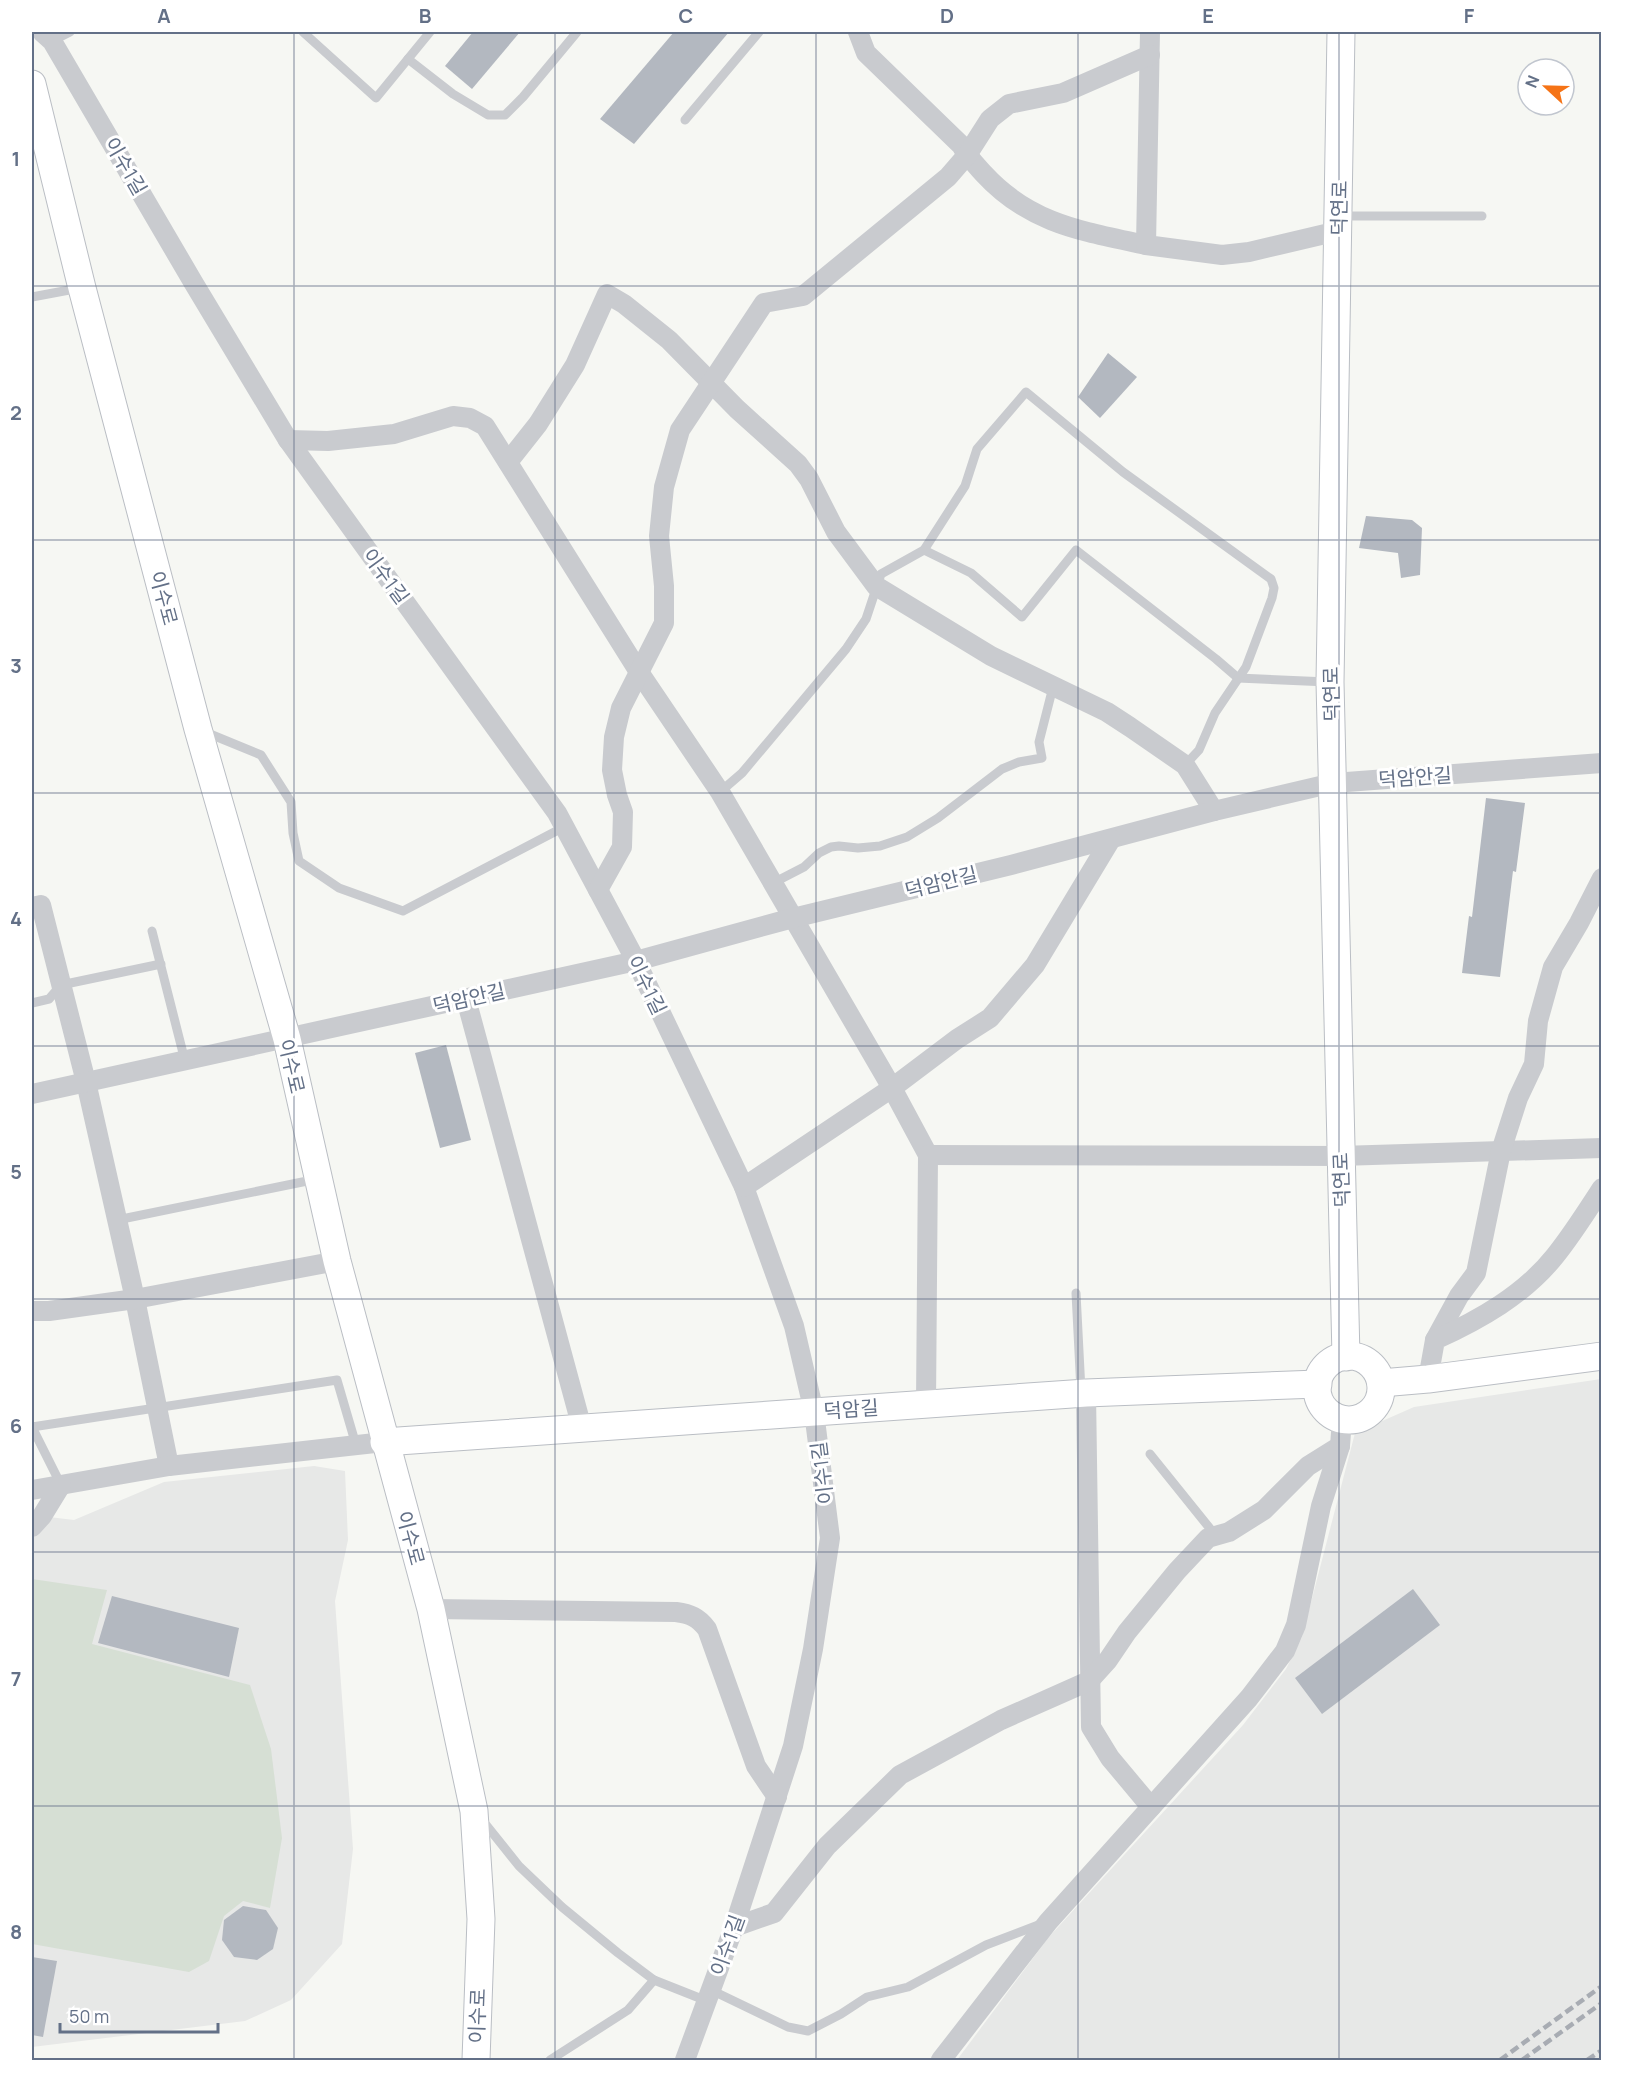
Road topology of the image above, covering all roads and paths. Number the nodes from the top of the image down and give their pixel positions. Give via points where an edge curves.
1 (70, 32) edge
2 (303, 32) edge
3 (430, 32) edge
4 (577, 32) edge
5 (759, 32) edge
6 (858, 32) edge
7 (1341, 32) edge
8 (47, 36) edge
9 (1148, 41) edge
10 (408, 59) junction
11 (32, 84) edge
12 (685, 120) dead end
13 (967, 155) junction
14 (1482, 216) dead end
15 (1339, 224) junction
16 (1146, 245) junction
17 (82, 288) junction
18 (32, 297) edge
19 (712, 383) junction
20 (288, 440) junction
21 (508, 462) junction
22 (924, 550) junction
23 (876, 586) junction
24 (639, 672) junction
25 (1238, 678) junction
26 (1330, 682) junction
27 (1053, 687) junction
28 (198, 729) junction
29 (1602, 764) edge
30 (1185, 765) junction
31 (1333, 783) junction
32 (720, 792) junction
33 (1214, 811) junction
34 (564, 827) junction
35 (1111, 839) junction
36 (1602, 878) edge
37 (773, 883) junction
38 (598, 890) junction
39 (32, 907) edge
40 (793, 918) junction
41 (152, 931) dead end
42 (636, 961) junction
43 (161, 964) junction
44 (62, 985) junction
45 (465, 999) junction
46 (32, 1003) edge
47 (287, 1039) junction
48 (185, 1061) junction
49 (86, 1082) junction
50 (892, 1088) junction
51 (32, 1095) edge
52 (1602, 1148) edge
53 (1502, 1151) junction
54 (928, 1155) junction
55 (1340, 1156) junction
56 (317, 1179) junction
57 (744, 1187) junction
58 (1602, 1188) edge
59 (117, 1220) junction
60 (337, 1261) junction
61 (1076, 1293) dead end
62 (135, 1299) junction
63 (32, 1311) edge
64 (1435, 1340) junction
65 (1602, 1356) edge
66 (1346, 1357) junction
67 (1428, 1379) junction
68 (1380, 1383) junction
69 (1318, 1384) junction
70 (1084, 1394) junction
71 (926, 1404) junction
72 (157, 1407) junction
73 (814, 1412) junction
74 (1342, 1419) junction
75 (32, 1427) edge
76 (582, 1428) junction
77 (384, 1442) junction
78 (356, 1445) junction
79 (1340, 1446) junction
80 (1150, 1454) dead end
81 (169, 1466) junction
82 (61, 1485) junction
83 (32, 1490) edge
84 (32, 1527) edge
85 (1215, 1536) junction
86 (431, 1609) junction
87 (1089, 1681) junction
88 (777, 1797) junction
89 (1151, 1807) junction
90 (474, 1811) junction
91 (1047, 1922) junction
92 (734, 1927) junction
93 (654, 1980) junction
94 (709, 1996) junction
95 (476, 2061) edge
96 (550, 2061) edge
97 (685, 2061) edge
98 (941, 2061) edge

1 - 8 lane
2 - 10 lane via 376,98
3 - 10 lane
4 - 10 lane via 505,115 488,116
5 - 12 lane
6 - 13 street via 866,53
7 - 15 street, 덕연로
8 - 20 street, 이수1길
9 - 13 street via 1063,93 1009,104 990,119
9 - 16 street
11 - 17 street, 이수로
13 - 16 street via 993,184 1039,216 1074,230
13 - 19 street via 948,177 803,296 764,303
14 - 15 lane
15 - 16 street via 1249,252 1222,255
15 - 26 street, 덕연로
17 - 18 lane
17 - 28 street, 이수로
19 - 21 street via 669,340 607,294 575,365 538,424
19 - 23 street via 798,464 836,532
19 - 24 street via 680,430 664,487 659,536 664,623
20 - 21 street via 328,441 394,434 453,416 470,418 486,426
20 - 34 street, 이수1길
21 - 24 street
22 - 23 lane via 881,574
22 - 25 lane via 971,573 1022,616 1076,550
22 - 25 lane via 964,486 977,449 1026,392 1123,472 1271,579 1272,598 1246,667
23 - 27 street via 991,656
23 - 32 lane via 866,619 846,649 742,773
24 - 32 street
24 - 38 street via 621,708 614,738 612,770 623,812 622,847
25 - 26 lane
25 - 30 lane via 1215,712 1199,750
26 - 31 street, 덕연로
27 - 30 street via 1107,712
27 - 37 lane via 1039,742 1042,758 1002,769 907,837 880,846 831,847
28 - 34 lane via 261,755 291,802 299,861 339,888 403,911
28 - 47 street, 이수로
29 - 31 street, 덕암안길
30 - 33 street
31 - 33 street, 덕암안길
31 - 55 street, 덕연로
32 - 37 street
33 - 35 street, 덕암안길
34 - 38 street, 이수1길
35 - 40 street, 덕암안길
35 - 50 street via 1035,965 990,1018
36 - 53 street via 1553,967 1538,1021 1534,1064 1518,1098
37 - 40 street
38 - 42 street, 이수1길
39 - 44 street via 41,905
40 - 42 street, 덕암안길
40 - 50 street
41 - 43 lane
42 - 45 street, 덕암안길
42 - 57 street, 이수1길
43 - 44 lane
43 - 48 lane
44 - 46 lane via 49,999
44 - 49 street
45 - 47 street, 덕암안길
45 - 76 street
47 - 48 street, 덕암안길
47 - 56 street, 이수로
48 - 49 street, 덕암안길
49 - 51 street, 덕암안길
49 - 59 street
50 - 54 street
50 - 57 street
52 - 53 street
53 - 55 street
53 - 64 street via 1476,1273
54 - 55 street
54 - 71 street
55 - 66 street, 덕연로
56 - 59 lane
56 - 60 street, 이수로
57 - 73 street, 이수1길 via 794,1326
58 - 64 street via 1554,1258 1528,1284 1478,1320
59 - 62 street
60 - 62 street
60 - 77 street, 이수로
61 - 70 lane
62 - 63 street
62 - 72 street
64 - 67 street
65 - 67 street
66 - 68 street via 1367,1362 1375,1369
66 - 69 street via 1327,1365
67 - 68 street
68 - 74 street via 1379,1399 1367,1415
69 - 70 street, 덕암길
69 - 74 street via 1318,1395 1328,1413
70 - 71 street, 덕암길
70 - 87 street
71 - 73 street, 덕암길
72 - 75 lane
72 - 78 lane via 336,1380
72 - 81 street
73 - 76 street, 덕암길
73 - 88 street, 이수1길 via 830,1538 809,1671
74 - 79 street
75 - 82 lane
76 - 77 street, 덕암길
77 - 78 street
77 - 86 street, 이수로
78 - 81 street
79 - 85 street via 1308,1466 1264,1510 1229,1532
79 - 89 street via 1321,1506 1296,1625 1285,1651 1249,1698
80 - 85 lane
81 - 82 street
82 - 83 street
82 - 84 street
85 - 87 street via 1208,1538 1177,1571
86 - 88 street via 692,1615 707,1629 756,1766
86 - 90 street, 이수로
87 - 89 street via 1091,1727 1110,1758
87 - 92 street via 1001,1720 900,1775 827,1846 774,1913
88 - 92 street, 이수1길
89 - 91 street
90 - 93 lane via 519,1866 578,1920
90 - 95 street, 이수로 via 481,1919
91 - 94 lane via 986,1945 908,1987 867,1997 808,2031
91 - 98 street
92 - 94 street, 이수1길
93 - 94 lane
93 - 96 lane via 628,2010
94 - 97 street, 이수1길

